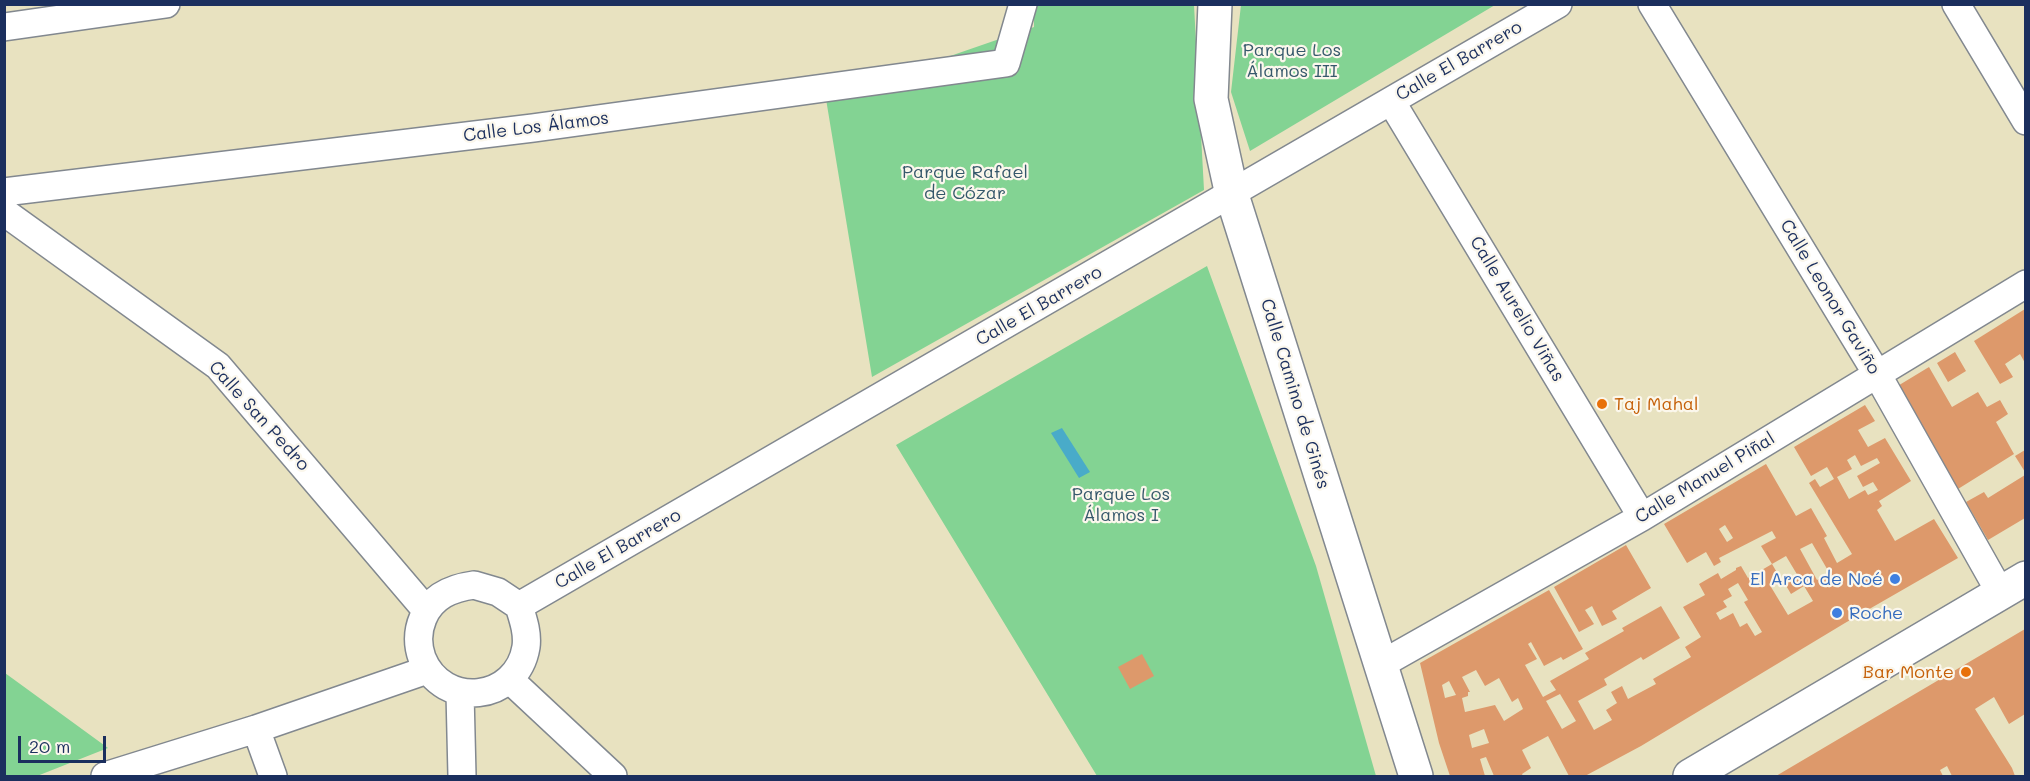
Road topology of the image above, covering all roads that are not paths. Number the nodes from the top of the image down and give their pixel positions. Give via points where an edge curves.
1 (166, 4) edge
2 (1023, 4) edge
3 (1215, 4) edge
4 (1558, 4) edge
5 (1652, 4) edge
6 (1956, 4) edge
7 (4, 27) edge
8 (1391, 101) junction
9 (2025, 120) edge
10 (4, 192) edge
11 (1232, 195) junction
12 (4, 212) edge
13 (2025, 284) edge
14 (1876, 374) junction
15 (1642, 517) junction
16 (2013, 586) edge
17 (519, 606) junction
18 (426, 610) junction
19 (1380, 665) junction
20 (427, 670) junction
21 (509, 679) junction
22 (460, 693) junction
23 (256, 729) junction
24 (105, 777) edge
25 (273, 777) edge
26 (462, 777) edge
27 (613, 777) edge
28 (1416, 777) edge
29 (1690, 777) edge

1 - 7 street
2 - 10 street, Calle Los Álamos via 1006,63 545,127
3 - 11 street, Calle Camino de Ginés via 1211,99
4 - 8 street, Calle El Barrero
5 - 14 street, Calle Leonor Gaviño
6 - 9 street
8 - 11 street, Calle El Barrero
8 - 15 street, Calle Aurelio Viñas
11 - 17 street, Calle El Barrero
11 - 19 street, Calle Camino de Ginés
12 - 18 street, Calle San Pedro via 218,366
13 - 14 street, Calle Manuel Piñal
14 - 15 street, Calle Manuel Piñal
14 - 16 street, Calle Leonor Gaviño
15 - 19 street, Calle Manuel Piñal
16 - 29 street
17 - 18 street via 498,592 474,585 455,588
17 - 21 street via 526,646 521,664
18 - 20 street via 418,646
19 - 28 street, Calle Camino de Ginés
20 - 22 street via 440,683
20 - 23 street
21 - 22 street via 497,688
21 - 27 street
22 - 26 street
23 - 24 street
23 - 25 street

